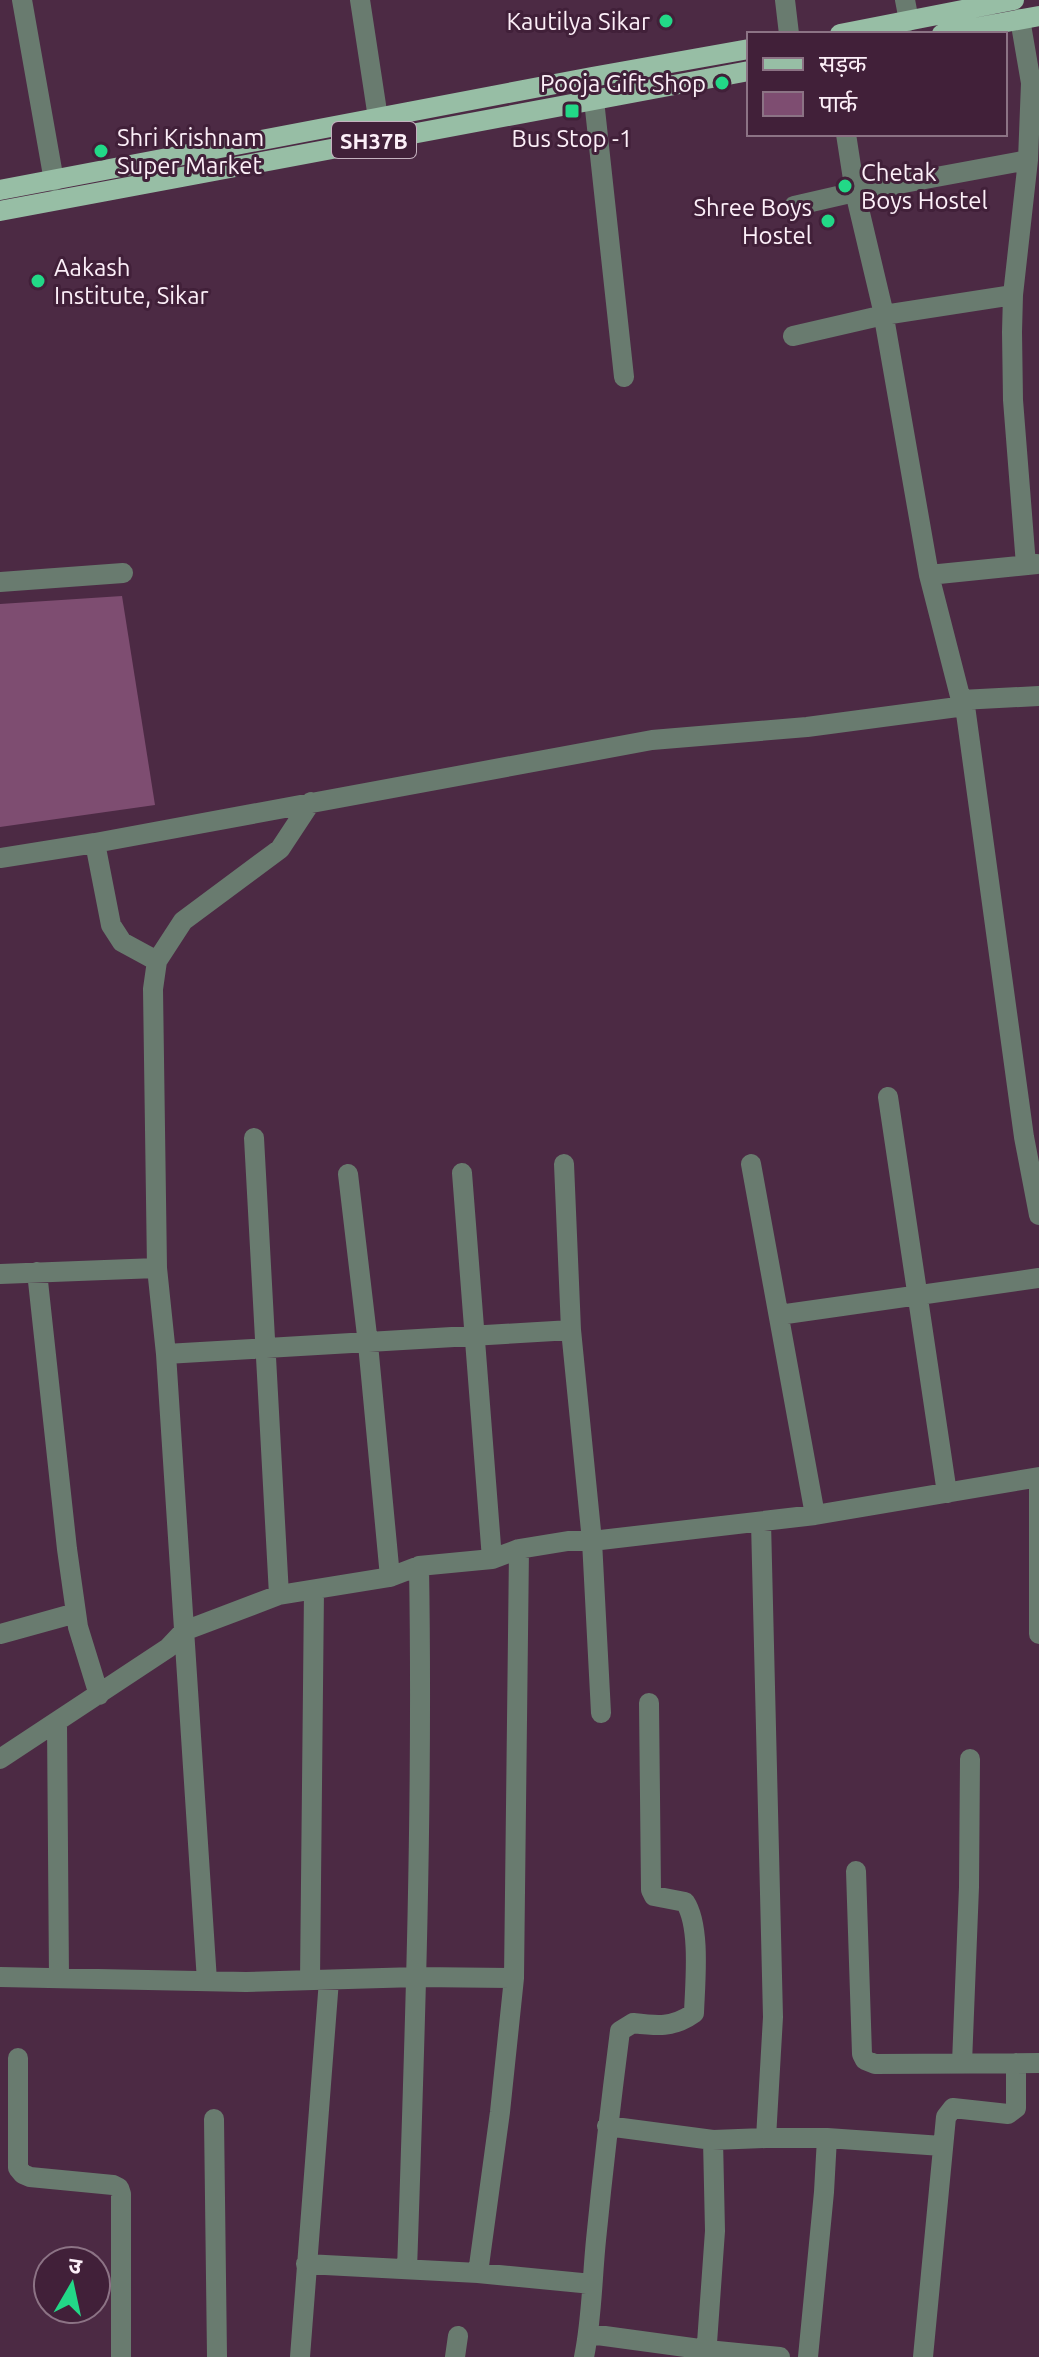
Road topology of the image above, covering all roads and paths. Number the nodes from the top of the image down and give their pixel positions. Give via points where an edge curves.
1 (22, 0) edge
2 (360, 0) edge
3 (785, 0) edge
4 (907, 10) edge
5 (1024, 12) edge
6 (789, 32) edge
7 (846, 32) edge
8 (949, 32) edge
9 (747, 49) edge
10 (747, 71) edge
11 (594, 100) junction
12 (378, 118) junction
13 (846, 136) edge
14 (1028, 160) junction
15 (54, 181) junction
16 (0, 190) edge
17 (855, 192) junction
18 (794, 206) dead end
19 (0, 211) edge
20 (1013, 295) junction
21 (884, 315) junction
22 (793, 336) dead end
23 (624, 377) dead end
24 (1033, 564) edge
25 (123, 573) dead end
26 (929, 575) junction
27 (0, 582) edge
28 (1039, 696) edge
29 (963, 703) junction
30 (311, 802) junction
31 (95, 843) junction
32 (0, 858) edge
33 (157, 961) junction
34 (888, 1097) dead end
35 (254, 1138) dead end
36 (564, 1164) dead end
37 (751, 1164) dead end
38 (462, 1173) dead end
39 (348, 1174) dead end
40 (1039, 1215) edge
41 (157, 1268) junction
42 (37, 1272) junction
43 (0, 1274) edge
44 (1039, 1278) edge
45 (917, 1293) junction
46 (779, 1315) junction
47 (571, 1330) junction
48 (476, 1337) junction
49 (368, 1344) junction
50 (265, 1350) junction
51 (166, 1354) junction
52 (1039, 1477) edge
53 (947, 1493) junction
54 (815, 1515) junction
55 (761, 1522) junction
56 (592, 1541) junction
57 (519, 1549) junction
58 (492, 1559) junction
59 (419, 1566) junction
60 (390, 1577) junction
61 (314, 1590) junction
62 (279, 1595) junction
63 (1039, 1602) edge
64 (76, 1613) junction
65 (184, 1631) junction
66 (0, 1634) edge
67 (1039, 1634) edge
68 (99, 1695) junction
69 (649, 1703) dead end
70 (601, 1713) dead end
71 (57, 1723) junction
72 (0, 1759) edge
73 (970, 1759) dead end
74 (856, 1871) dead end
75 (0, 1977) edge
76 (417, 1977) junction
77 (59, 1978) junction
78 (514, 1978) junction
79 (320, 1980) junction
80 (207, 1981) junction
81 (18, 2058) dead end
82 (962, 2063) junction
83 (1016, 2063) junction
84 (1039, 2063) edge
85 (214, 2119) dead end
86 (607, 2126) junction
87 (766, 2138) junction
88 (827, 2138) junction
89 (713, 2140) junction
90 (942, 2146) junction
91 (306, 2264) junction
92 (407, 2270) junction
93 (478, 2273) junction
94 (592, 2284) junction
95 (590, 2334) junction
96 (458, 2336) dead end
97 (706, 2354) edge
98 (121, 2357) edge
99 (217, 2357) edge
100 (300, 2357) edge
101 (455, 2357) edge
102 (584, 2357) edge
103 (780, 2357) edge
104 (808, 2357) edge
105 (923, 2357) edge

1 - 15 street
2 - 12 street
3 - 6 street
4 - 5 main road
4 - 7 main road
5 - 8 main road
5 - 14 street via 1031,83
9 - 12 main road
10 - 11 main road, SH37B
11 - 19 main road, SH37B
11 - 23 street
12 - 15 main road
13 - 17 street
14 - 17 street
14 - 20 street
15 - 16 main road
17 - 18 street
17 - 21 street
20 - 21 street
20 - 24 street via 1013,400
21 - 22 street
21 - 26 street
24 - 26 street
25 - 27 street
26 - 29 street
28 - 29 street
29 - 30 street via 807,727 652,740
29 - 40 street
30 - 31 street
30 - 33 street via 280,849 183,921
31 - 32 street
31 - 33 street via 111,925 122,942
33 - 41 street
34 - 45 street
35 - 50 street
36 - 47 street
37 - 46 street
38 - 48 street
39 - 49 street
41 - 42 street
41 - 51 street
42 - 43 street
42 - 64 street
44 - 45 street
45 - 46 street
45 - 53 street
46 - 54 street
47 - 48 street
47 - 56 street
48 - 49 street
48 - 58 street
49 - 50 street
49 - 60 street
50 - 51 street
50 - 62 street
51 - 65 street
52 - 53 street
52 - 63 street
53 - 54 street
54 - 55 street
55 - 56 street
55 - 87 street via 773,2017
56 - 57 street
56 - 70 street
57 - 58 street
57 - 78 street
58 - 59 street
59 - 60 street
59 - 76 street
60 - 61 street
61 - 62 street
61 - 79 street
62 - 65 street
63 - 67 street
64 - 66 street
64 - 68 street
65 - 68 street
65 - 80 street
68 - 71 street
69 - 86 street via 651,1890 654,1896 685,1902 691,1911 694,2013 679,2024 633,2023 620,2031
71 - 72 street
71 - 77 street
73 - 82 street
74 - 82 street via 865,2060
75 - 77 street
76 - 78 street
76 - 79 street
76 - 92 street
77 - 80 street
78 - 93 street
79 - 80 street
79 - 91 street
81 - 98 street via 18,2168 30,2177 119,2188
82 - 83 street
83 - 84 street
83 - 90 street via 1016,2108 1008,2114 953,2108 946,2117
85 - 99 street
86 - 89 street
86 - 94 street
87 - 88 street
87 - 89 street
88 - 90 street
88 - 104 street
89 - 97 street via 715,2231
90 - 105 street
91 - 92 street
91 - 100 street
92 - 93 street
93 - 94 street
94 - 95 street
95 - 97 street
95 - 102 street
96 - 101 street
97 - 103 street

